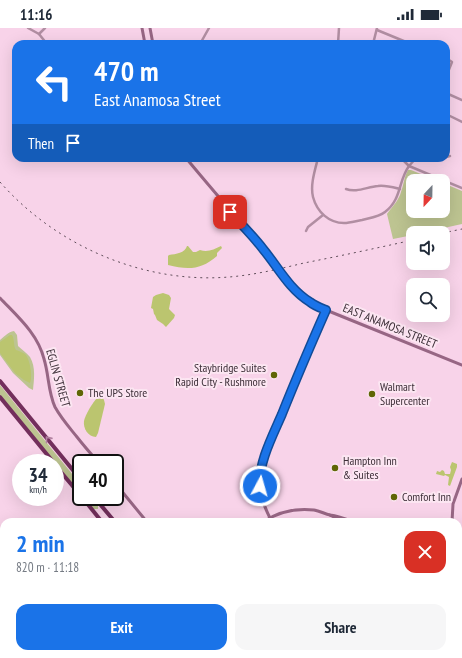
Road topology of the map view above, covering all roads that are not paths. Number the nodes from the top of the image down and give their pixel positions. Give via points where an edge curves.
1 (28, 28) edge
2 (45, 28) edge
3 (142, 28) edge
4 (150, 28) edge
5 (209, 28) edge
6 (339, 28) edge
7 (377, 29) edge
8 (39, 34) junction
9 (44, 40) edge
10 (144, 40) edge
11 (152, 40) edge
12 (202, 40) edge
13 (338, 40) edge
14 (374, 40) edge
15 (402, 40) edge
16 (450, 95) edge
17 (462, 100) edge
18 (450, 116) edge
19 (462, 122) edge
20 (189, 162) edge
21 (317, 162) edge
22 (405, 162) edge
23 (412, 162) edge
24 (409, 166) junction
25 (462, 188) edge
26 (346, 189) dead end
27 (400, 189) junction
28 (323, 215) junction
29 (306, 231) dead end
30 (0, 298) edge
31 (326, 310) junction
32 (462, 365) edge
33 (0, 381) edge
34 (0, 398) edge
35 (46, 454) edge
36 (90, 454) edge
37 (72, 469) edge
38 (64, 476) edge
39 (462, 479) edge
40 (72, 486) edge
41 (124, 494) edge
42 (89, 506) edge
43 (102, 506) edge
44 (330, 514) junction
45 (99, 518) edge
46 (112, 518) edge
47 (144, 518) edge
48 (270, 518) joint
49 (336, 518) edge
50 (343, 518) edge
51 (452, 518) edge

1 - 8 street
2 - 8 street
3 - 10 street
4 - 11 street
5 - 12 street
6 - 13 street
7 - 14 street
7 - 15 street
8 - 9 street
16 - 17 street
18 - 19 street
20 - 31 street, EAST ANAMOSA STREET via 261,246 288,283 310,302
21 - 28 street via 312,190 313,198
22 - 24 street
23 - 24 street
24 - 25 street
24 - 27 street
26 - 27 street via 352,191 383,185
27 - 28 street via 394,202 385,212 369,219 344,223
28 - 29 street
30 - 36 street, EGLIN STREET via 33,335 46,363 51,395 58,412
31 - 32 street, EAST ANAMOSA STREET
31 - 48 street via 261,469 261,495
37 -> 33 highway
34 - 35 highway
38 - 40 highway
39 - 51 street via 453,504
41 - 47 street
42 - 45 highway
43 - 46 highway
44 - 48 street via 300,510
44 - 49 street
44 - 50 street

